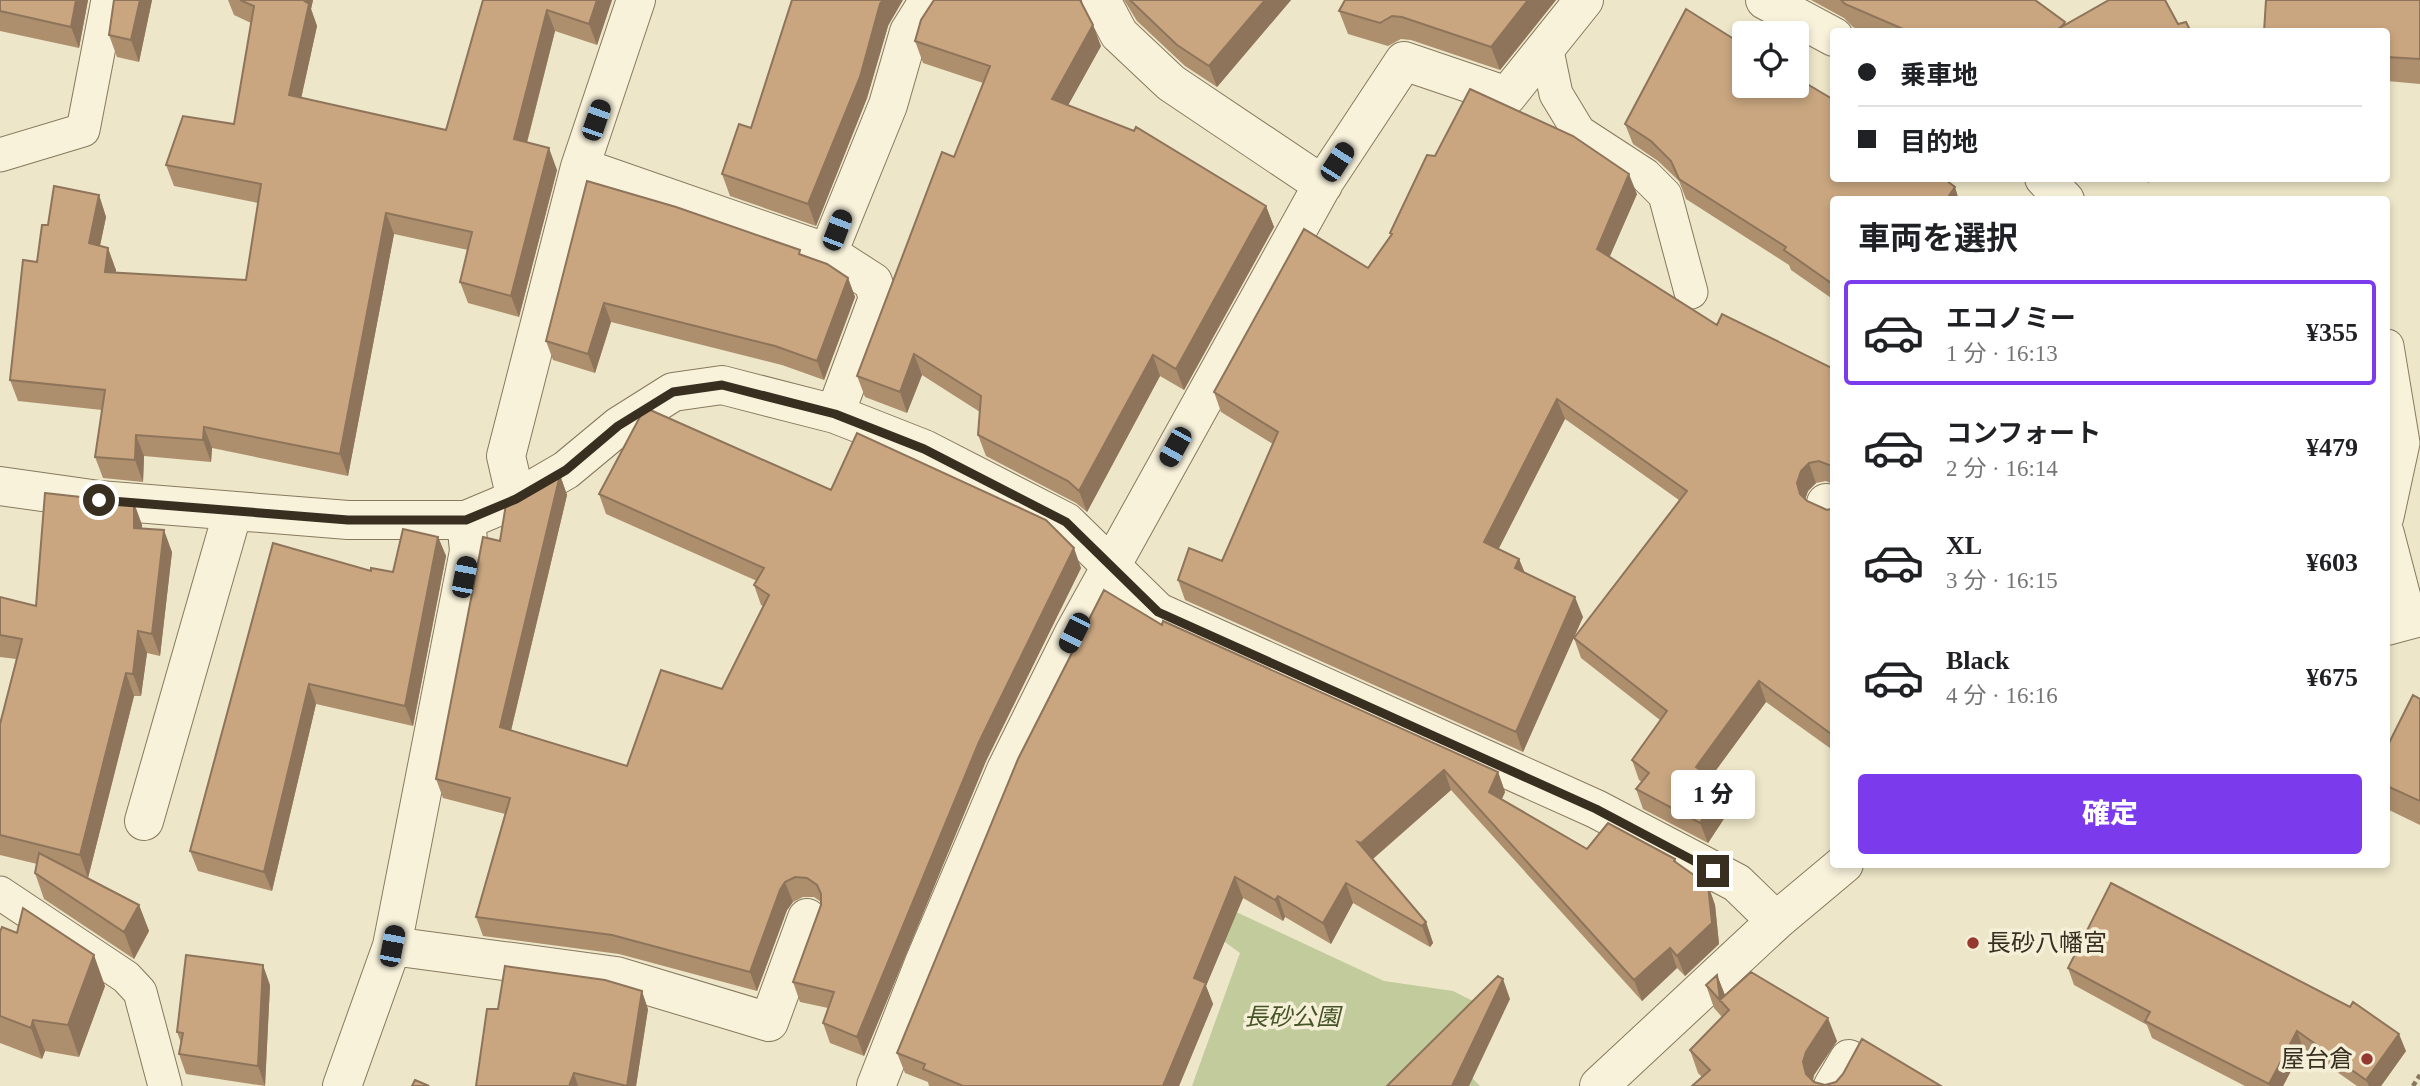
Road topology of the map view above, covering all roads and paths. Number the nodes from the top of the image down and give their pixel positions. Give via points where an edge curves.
1 (108, 0) edge
2 (636, 0) edge
3 (929, 0) edge
4 (936, 0) edge
5 (952, 0) edge
6 (1101, 0) edge
7 (1584, 0) edge
8 (1765, 0) edge
9 (1830, 35) edge
10 (1546, 46) junction
11 (0, 155) edge
12 (580, 167) junction
13 (2047, 182) edge
14 (1323, 185) junction
15 (2060, 196) edge
16 (828, 253) junction
17 (1691, 292) dead end
18 (2390, 364) edge
19 (835, 414) junction
20 (0, 486) edge
21 (516, 499) junction
22 (2390, 503) edge
23 (233, 511) junction
24 (466, 520) junction
25 (2390, 546) edge
26 (1110, 564) junction
27 (2406, 621) edge
28 (144, 821) dead end
29 (1839, 868) edge
30 (0, 893) edge
31 (807, 918) dead end
32 (1776, 922) junction
33 (392, 946) junction
34 (2420, 1076) edge
35 (165, 1086) edge
36 (342, 1086) edge
37 (876, 1086) edge
38 (1599, 1086) edge
39 (2413, 1086) edge

1 - 11 lane via 83,130
2 - 12 street
3 - 16 street via 909,32 888,105
4 - 5 street via 950,5
6 - 14 street via 1119,34 1171,83
7 - 10 street
8 - 9 street
10 - 14 street via 1507,96 1404,61
10 - 17 lane via 1556,94 1579,132 1645,175 1665,195
12 - 16 street
12 - 21 street via 506,456
13 - 15 street
14 - 26 street
16 - 19 street via 873,282 878,298
18 - 22 lane via 2403,443
19 - 21 street via 722,385 673,392 618,426 566,470
19 - 26 street via 924,449 1066,522
20 - 23 street
21 - 24 street
23 - 24 street via 348,520
23 - 28 street
24 - 33 street via 469,551
25 - 27 lane
26 - 32 street via 1158,612 1596,809 1737,883
26 - 37 street via 1006,770
29 - 32 street
30 - 35 lane via 125,977 140,992
31 - 33 street via 769,1022 616,976
32 - 38 street
33 - 36 street
34 - 39 path

